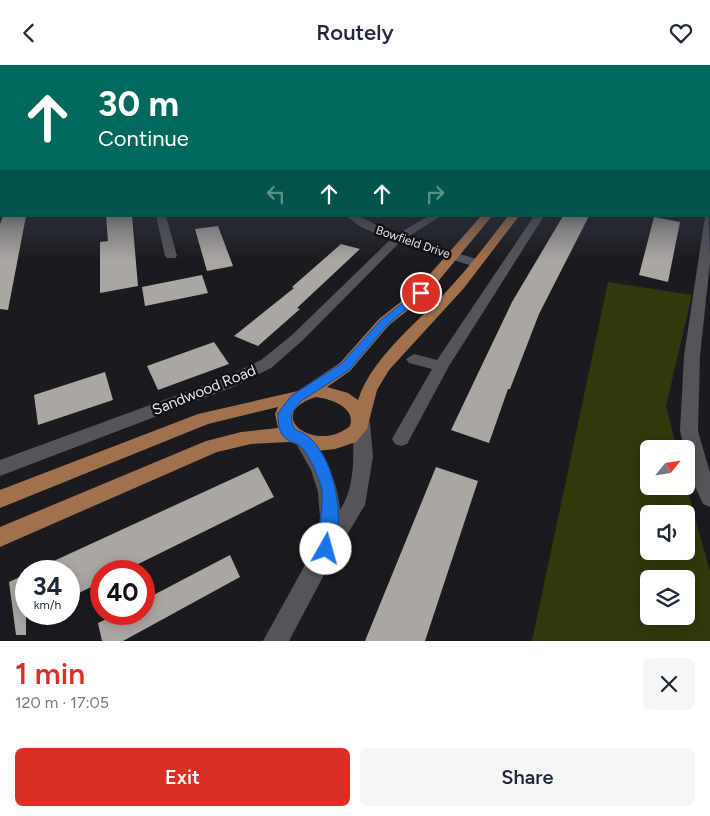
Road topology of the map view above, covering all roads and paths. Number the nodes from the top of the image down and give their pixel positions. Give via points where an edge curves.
1 (161, 217) edge
2 (353, 217) edge
3 (434, 217) edge
4 (486, 217) edge
5 (513, 217) edge
6 (538, 217) edge
7 (707, 217) edge
8 (397, 239) junction
9 (451, 255) junction
10 (171, 256) dead end
11 (476, 263) junction
12 (414, 359) dead end
13 (441, 366) junction
14 (301, 396) junction
15 (361, 419) junction
16 (297, 438) junction
17 (401, 439) dead end
18 (0, 468) edge
19 (710, 498) edge
20 (0, 499) edge
21 (0, 537) edge
22 (326, 549) junction
23 (276, 641) edge

1 - 10 street
2 - 8 street, Bowfield Drive
3 - 8 street, Sandwood Road
4 - 9 main road
5 - 11 main road
6 - 13 street
7 - 19 street via 692,356 689,431
8 - 9 street, Bowfield Drive
8 - 18 street, Sandwood Road via 297,338 266,364 227,383
9 - 11 street, Bowfield Drive
9 - 14 main road via 439,274 384,322 345,367
11 - 15 main road via 460,285 383,367 369,390
12 - 13 street
13 - 17 street
14 - 15 main road via 324,391 340,395 356,406
14 - 16 main road via 286,408 283,419 286,429
14 - 20 main road, Sandwood Road via 202,419
15 - 16 main road via 356,433 346,439 324,444
15 - 22 street via 364,457 355,505
16 - 21 main road via 263,435 212,446
16 - 22 street via 320,465 329,488
22 - 23 street

